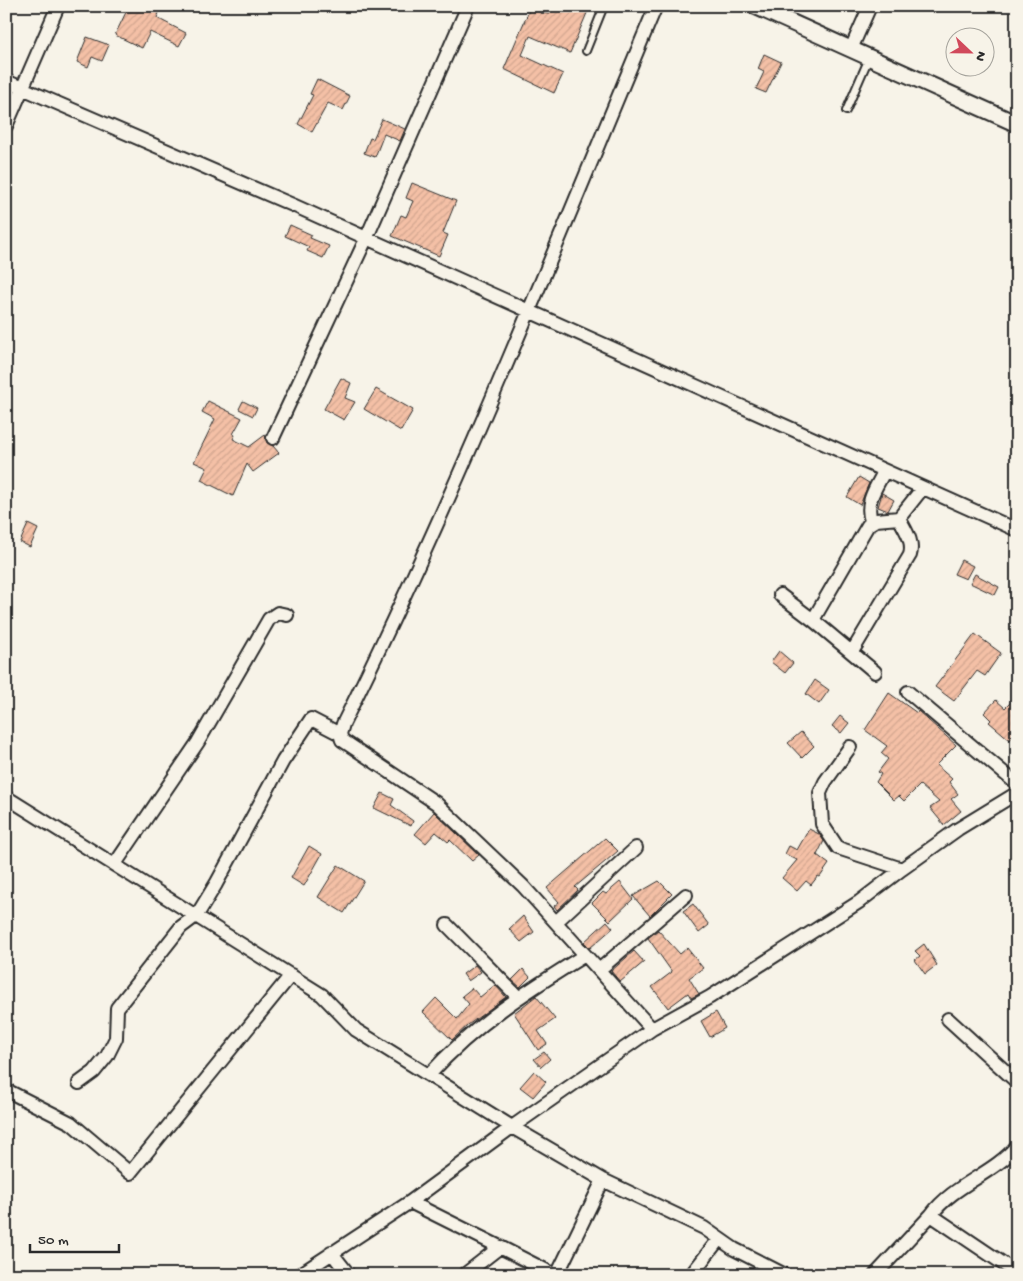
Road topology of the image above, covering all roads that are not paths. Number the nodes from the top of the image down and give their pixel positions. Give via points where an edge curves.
1 (58, 6) edge
2 (468, 6) edge
3 (604, 6) edge
4 (656, 6) edge
5 (755, 6) edge
6 (870, 6) edge
7 (851, 49) junction
8 (586, 51) dead end
9 (869, 58) junction
10 (6, 80) edge
11 (23, 88) junction
12 (846, 111) dead end
13 (1017, 124) edge
14 (6, 126) edge
15 (366, 239) junction
16 (528, 311) junction
17 (273, 438) dead end
18 (884, 472) junction
19 (922, 489) junction
20 (899, 518) junction
21 (871, 521) junction
22 (1017, 530) edge
23 (780, 595) dead end
24 (287, 615) dead end
25 (814, 620) junction
26 (852, 652) junction
27 (875, 672) dead end
28 (908, 692) dead end
29 (340, 734) junction
30 (850, 746) dead end
31 (1017, 784) edge
32 (1017, 793) edge
33 (6, 797) edge
34 (636, 848) dead end
35 (115, 864) junction
36 (902, 869) junction
37 (686, 895) dead end
38 (196, 915) junction
39 (556, 922) junction
40 (446, 925) dead end
41 (585, 955) junction
42 (600, 970) junction
43 (291, 975) junction
44 (517, 996) junction
45 (948, 1019) dead end
46 (652, 1029) junction
47 (429, 1075) junction
48 (1017, 1082) edge
49 (79, 1083) dead end
50 (6, 1090) edge
51 (512, 1127) junction
52 (1017, 1146) edge
53 (603, 1180) junction
54 (410, 1202) junction
55 (931, 1215) junction
56 (719, 1238) junction
57 (500, 1247) junction
58 (331, 1252) junction
59 (1017, 1273) edge
60 (299, 1275) edge
61 (349, 1275) edge
62 (464, 1275) edge
63 (556, 1275) edge
64 (691, 1275) edge
65 (785, 1275) edge
66 (875, 1275) edge

1 - 11 street
2 - 15 street
3 - 8 lane
4 - 16 street
5 - 7 street
6 - 7 street
7 - 9 street
9 - 12 lane
9 - 13 street
10 - 11 street
11 - 14 street
11 - 15 street
15 - 16 street
15 - 17 street
16 - 18 street
16 - 29 street via 395,618
18 - 19 street
18 - 21 street via 870,496 868,512
19 - 20 street
19 - 22 street
20 - 21 street
20 - 26 street via 910,538 910,555
21 - 25 street
23 - 25 street
24 - 35 street via 278,614 269,619 198,742
25 - 26 street
26 - 27 street
28 - 31 street
29 - 38 street via 311,719 282,761
29 - 39 street via 342,740 436,804 523,886
30 - 36 street via 820,793 822,824 838,848
32 - 36 street
33 - 35 street
34 - 39 street
35 - 38 street
36 - 46 street via 822,927
37 - 42 street
38 - 43 street
38 - 49 street via 181,927 117,1008 116,1038 107,1056
39 - 41 street
40 - 44 street
41 - 42 street
41 - 44 street
42 - 46 street
43 - 47 street via 322,995 356,1030
43 - 50 street via 130,1173 71,1123
44 - 47 street via 450,1051
45 - 48 street
46 - 51 street
47 - 51 street
51 - 53 street
51 - 54 street
52 - 55 street via 1000,1163 957,1188
53 - 56 street
53 - 63 street
54 - 57 street
54 - 58 street
55 - 59 street
55 - 66 street
56 - 64 street
56 - 65 street
57 - 62 street
57 - 63 street
58 - 60 street
58 - 61 street

